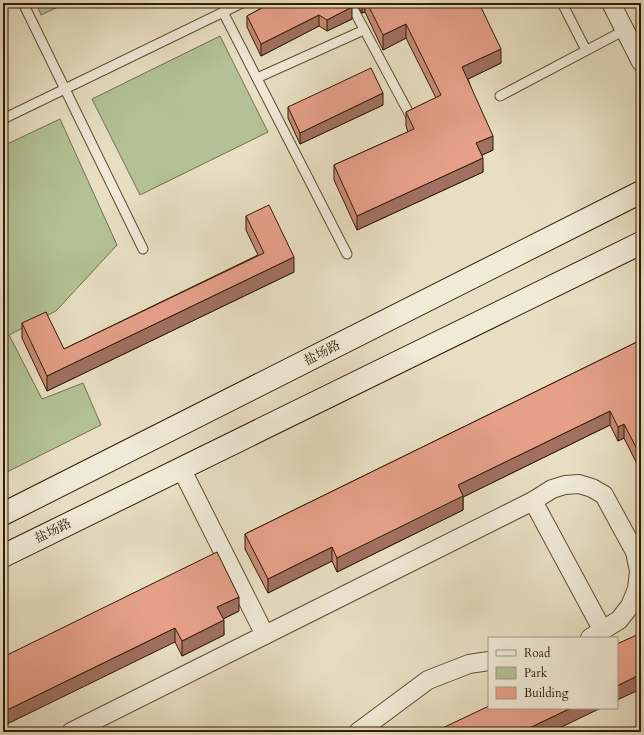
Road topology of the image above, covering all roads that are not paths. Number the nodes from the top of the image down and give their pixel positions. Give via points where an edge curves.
1 (23, 3) edge
2 (242, 3) edge
3 (350, 3) edge
4 (562, 3) edge
5 (611, 3) edge
6 (223, 12) junction
7 (364, 30) junction
8 (625, 30) junction
9 (586, 50) junction
10 (641, 62) edge
11 (257, 78) junction
12 (65, 89) junction
13 (500, 96) dead end
14 (410, 115) edge
15 (3, 118) edge
16 (641, 192) edge
17 (641, 242) edge
18 (143, 249) dead end
19 (347, 254) dead end
20 (181, 468) junction
21 (532, 501) junction
22 (3, 514) edge
23 (3, 556) edge
24 (597, 634) edge
25 (265, 635) junction
26 (488, 661) edge
27 (71, 732) edge
28 (358, 732) edge

1 - 12 lane
2 - 6 lane
3 - 7 lane
4 - 9 lane
5 - 8 street
6 - 11 lane
6 - 12 lane
7 - 11 lane
7 - 14 lane
8 - 9 lane
8 - 10 street
9 - 13 lane
11 - 19 lane
12 - 15 lane
12 - 18 lane
16 - 22 main road, 盐场路
17 - 20 main road, 盐场路
20 - 23 main road, 盐场路
20 - 25 street
21 - 24 street
21 - 24 street via 552,489 565,485 579,484 592,488 604,495 635,552 639,570 637,589 630,606 619,620
21 - 25 street
25 - 27 street
26 - 28 street via 469,664 428,680

